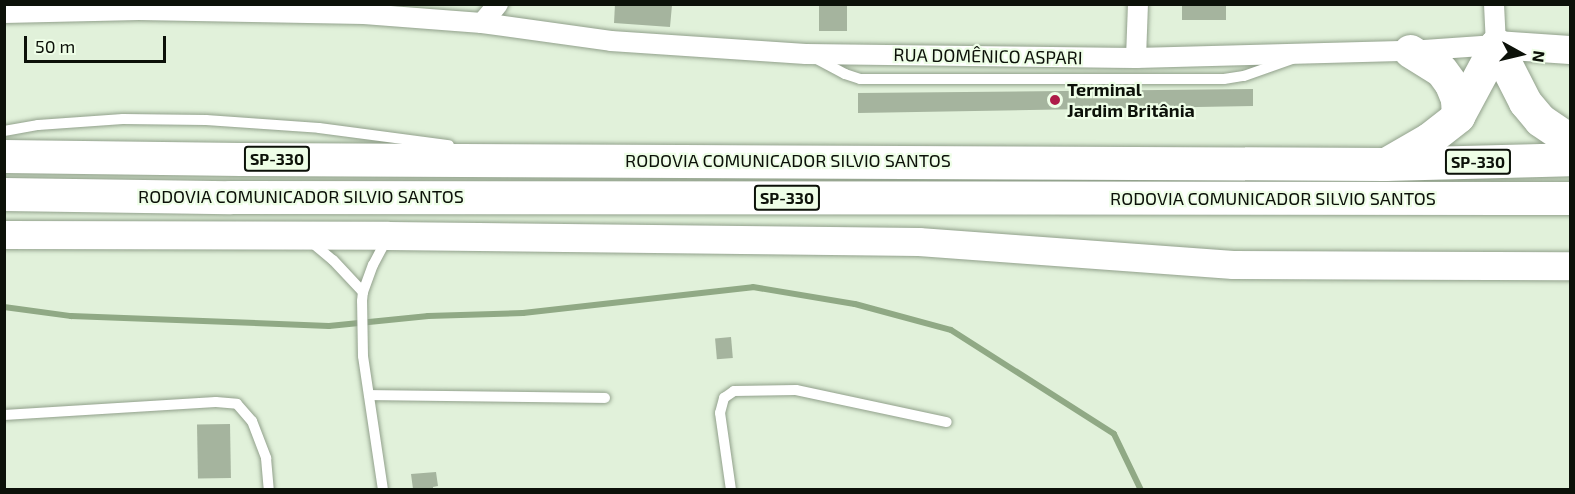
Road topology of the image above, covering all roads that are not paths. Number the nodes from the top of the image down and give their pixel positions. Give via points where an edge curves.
1 (498, 4) edge
2 (1138, 4) edge
3 (1494, 4) edge
4 (134, 7) edge
5 (365, 9) edge
6 (4, 13) edge
7 (482, 23) junction
8 (1496, 45) junction
9 (1570, 50) edge
10 (1410, 51) junction
11 (1310, 52) junction
12 (807, 54) junction
13 (1136, 58) junction
14 (1458, 116) junction
15 (4, 131) edge
16 (1570, 140) edge
17 (4, 156) edge
18 (550, 159) junction
19 (1570, 159) edge
20 (1385, 164) junction
21 (4, 194) edge
22 (1570, 198) edge
23 (4, 235) edge
24 (388, 236) junction
25 (305, 237) junction
26 (1570, 266) edge
27 (363, 297) junction
28 (369, 395) junction
29 (605, 398) dead end
30 (4, 415) edge
31 (947, 422) dead end
32 (269, 489) edge
33 (383, 489) edge
34 (731, 489) edge

1 - 7 street
2 - 13 street
3 - 8 street
4 - 5 street, RUA DOMÊNICO ASPARI
4 - 6 street, RUA DOMÊNICO ASPARI
5 - 7 street, RUA DOMÊNICO ASPARI
7 - 12 street, RUA DOMÊNICO ASPARI via 611,41
8 - 9 main road
8 - 10 street, RUA DOMÊNICO ASPARI
8 - 14 highway
8 - 16 highway via 1540,120
10 - 11 street, RUA DOMÊNICO ASPARI
10 - 14 highway via 1441,70 1457,99
11 - 12 lane via 1261,71 1224,79 860,79
11 - 13 street, RUA DOMÊNICO ASPARI
12 - 13 street, RUA DOMÊNICO ASPARI
14 - 20 highway
15 - 18 lane via 123,119 206,120 320,128
17 - 18 highway, RODOVIA COMUNICADOR SILVIO SANTOS / SP-330
18 - 20 highway, RODOVIA COMUNICADOR SILVIO SANTOS / SP-330
19 - 20 highway, RODOVIA COMUNICADOR SILVIO SANTOS / SP-330
21 - 22 highway, RODOVIA COMUNICADOR SILVIO SANTOS / SP-330
23 - 25 main road
24 - 25 main road
24 - 26 main road via 919,242 1233,266
24 - 27 lane
25 - 27 lane via 333,260
27 - 28 lane via 363,356
28 - 29 lane
28 - 33 lane
30 - 32 lane via 237,404 252,421 266,458
31 - 34 lane via 796,390 734,391 724,398 720,413

